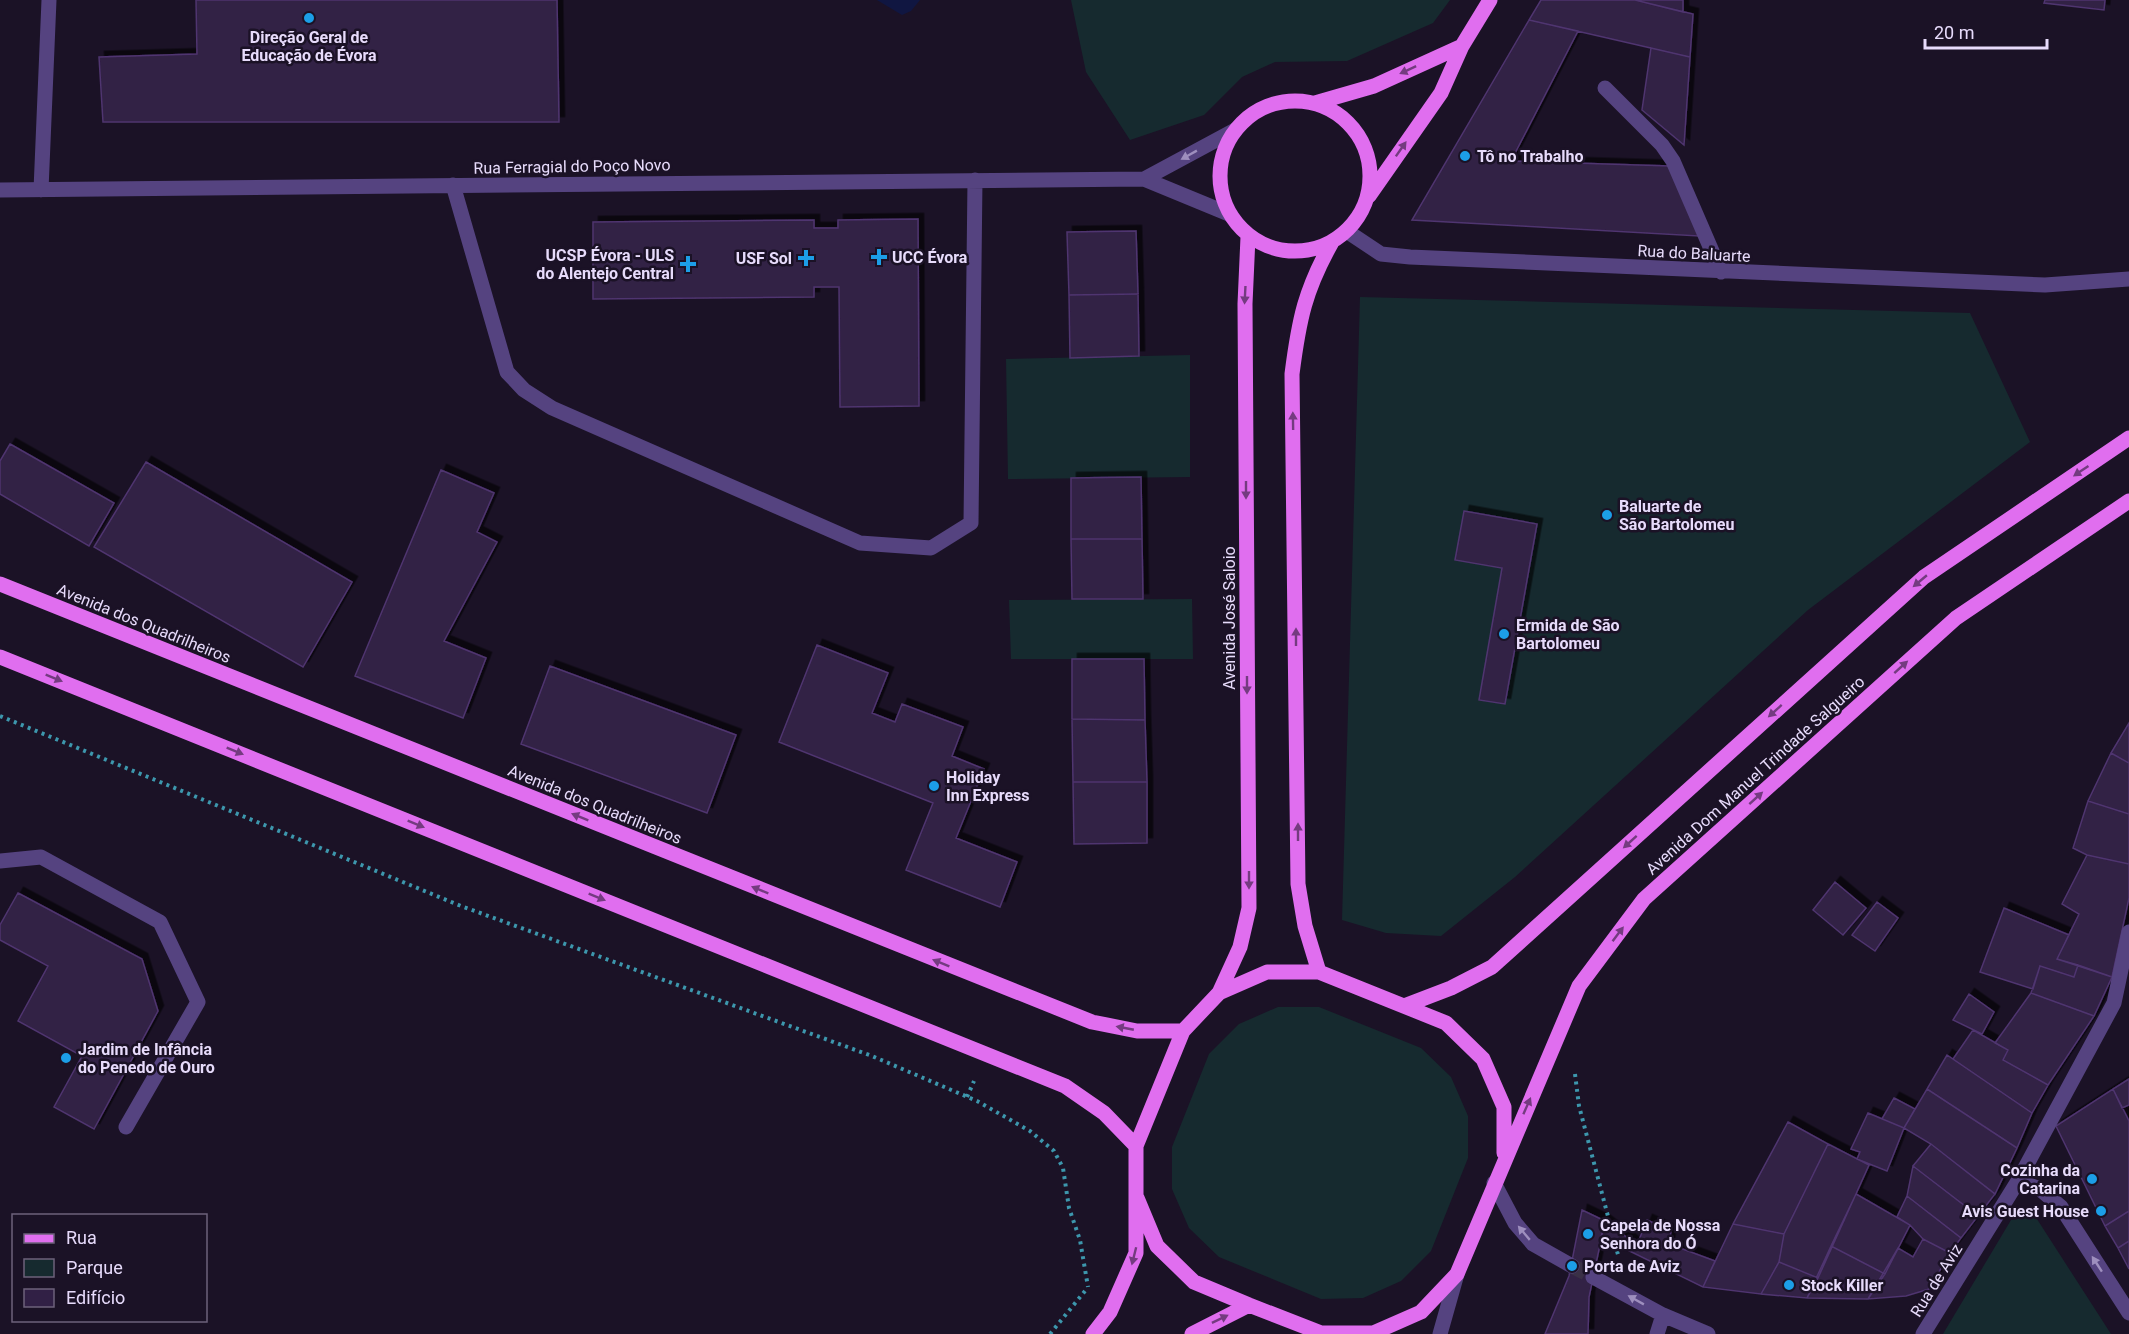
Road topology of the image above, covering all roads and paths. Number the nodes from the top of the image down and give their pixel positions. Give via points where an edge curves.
1 (49, 0) edge
2 (1490, 0) edge
3 (1462, 46) junction
4 (1605, 88) dead end
5 (1315, 103) junction
6 (1235, 130) junction
7 (1144, 179) junction
8 (975, 180) junction
9 (453, 185) junction
10 (0, 190) edge
11 (41, 190) junction
12 (1368, 197) junction
13 (1229, 214) junction
14 (1348, 232) junction
15 (1248, 237) junction
16 (1332, 242) junction
17 (1722, 272) junction
18 (2129, 279) edge
19 (2129, 438) edge
20 (2129, 501) edge
21 (0, 585) edge
22 (0, 657) edge
23 (0, 716) edge
24 (0, 861) edge
25 (2129, 932) edge
26 (1319, 972) junction
27 (1219, 993) junction
28 (2121, 1003) edge
29 (1404, 1006) junction
30 (1183, 1031) junction
31 (1577, 1068) dead end
32 (126, 1127) dead end
33 (1136, 1146) junction
34 (1504, 1160) junction
35 (2018, 1181) junction
36 (1494, 1183) junction
37 (1137, 1198) junction
38 (1610, 1224) dead end
39 (1572, 1266) tunnel mouth
40 (1457, 1275) junction
41 (1593, 1277) tunnel mouth
42 (1088, 1288) dead end
43 (1249, 1305) junction
44 (2129, 1313) edge
45 (1663, 1315) junction
46 (1093, 1334) edge
47 (1192, 1334) edge
48 (1321, 1334) edge
49 (1440, 1334) edge
50 (1657, 1334) edge
51 (1708, 1334) edge
52 (1923, 1334) edge

1 - 11 street
2 - 3 main road
3 -> 5 main road via 1374,86
12 -> 3 main road via 1441,93
4 - 17 street via 1673,161
5 - 6 main road via 1286,101 1258,111
5 - 12 main road via 1342,116 1361,139 1371,167
6 -> 7 street
6 - 13 main road via 1222,157 1219,186
7 - 8 street, Rua Ferragial do Poço Novo
7 - 13 street
8 - 9 street, Rua Ferragial do Poço Novo
8 - 9 street via 971,523 931,548 860,543 552,408 524,390 507,372
9 - 11 street, Rua Ferragial do Poço Novo
10 - 11 street, Rua Ferragial do Poço Novo
12 - 14 main road
13 - 15 main road
14 - 16 main road
14 - 17 street, Rua do Baluarte via 1381,254
15 - 16 main road via 1275,250 1304,252
15 -> 27 main road, Avenida José Saloio via 1245,315 1249,908 1240,947
26 -> 16 main road via 1298,885 1292,374 1304,300
17 - 18 street, Rua do Baluarte via 2045,285
19 -> 29 main road, Avenida Dom Manuel Trindade Salgueiro via 1924,577 1492,967
34 -> 20 main road, Avenida Dom Manuel Trindade Salgueiro via 1579,986 1644,899 1956,618
30 -> 21 main road, Avenida dos Quadrilheiros via 1137,1031 1092,1022
22 -> 33 main road via 1065,1086 1104,1113
23 - 42 path via 461,906 872,1056 976,1101 1030,1131 1054,1151 1063,1168
24 - 32 street via 41,857 160,922 198,1002
25 - 28 street, Rua de Aviz
26 - 27 main road, Avenida Dom Manuel Trindade Salgueiro via 1267,972
26 - 29 main road, Avenida Dom Manuel Trindade Salgueiro
27 - 30 main road, Avenida Dom Manuel Trindade Salgueiro
28 - 35 street, Rua de Aviz
29 - 34 main road, Avenida Dom Manuel Trindade Salgueiro via 1446,1023 1483,1059 1504,1107
30 - 33 main road, Avenida Dom Manuel Trindade Salgueiro
31 - 38 path via 1574,1077 1579,1106
33 - 37 main road, Avenida Dom Manuel Trindade Salgueiro
34 - 36 main road, Avenida Dom Manuel Trindade Salgueiro
44 -> 35 street via 2061,1208 2040,1189
35 - 52 street, Rua de Aviz
39 -> 36 street via 1533,1244 1515,1223
36 - 40 main road, Avenida Dom Manuel Trindade Salgueiro
37 - 43 main road, Avenida Dom Manuel Trindade Salgueiro via 1157,1246 1194,1282
37 -> 46 main road via 1136,1253 1110,1312
40 - 48 main road, Avenida Dom Manuel Trindade Salgueiro via 1421,1312 1373,1333
40 - 49 street
45 -> 41 street
47 -> 43 main road
43 - 48 main road, Avenida Dom Manuel Trindade Salgueiro
45 - 50 street
45 - 51 street

